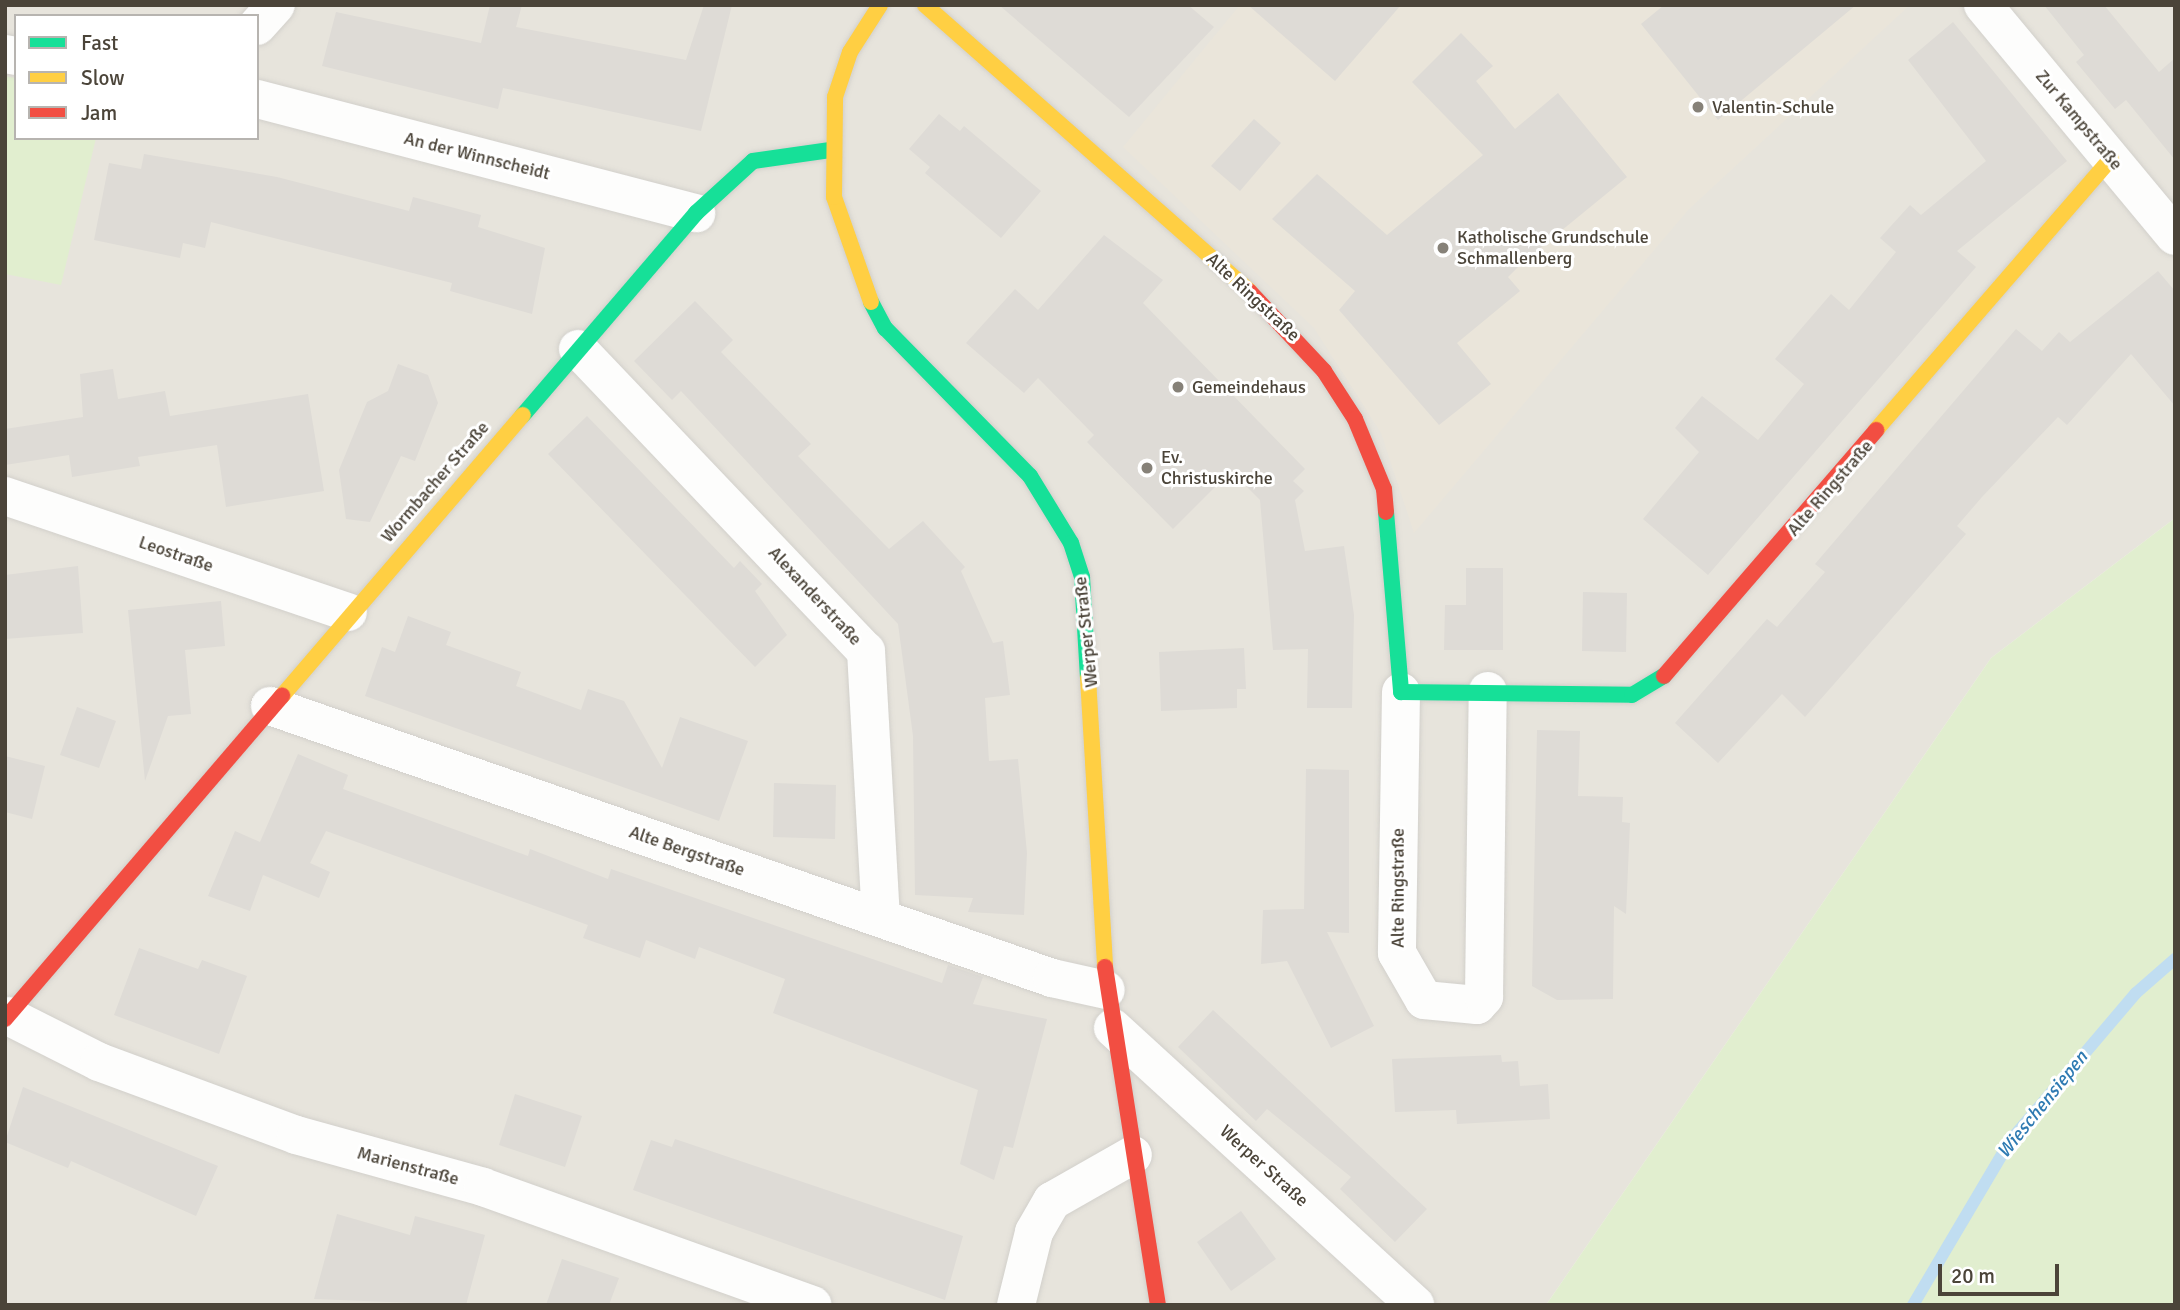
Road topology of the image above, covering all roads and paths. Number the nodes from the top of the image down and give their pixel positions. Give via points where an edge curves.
1 (276, 5) edge
2 (880, 5) edge
3 (925, 5) edge
4 (1983, 5) edge
5 (259, 24) edge
6 (259, 100) edge
7 (830, 150) junction
8 (2111, 159) junction
9 (696, 213) junction
10 (2175, 236) edge
11 (578, 349) junction
12 (5, 496) edge
13 (348, 612) junction
14 (1488, 691) junction
15 (1401, 692) junction
16 (270, 706) junction
17 (881, 918) junction
18 (1106, 990) junction
19 (6, 1018) edge
20 (1113, 1028) junction
21 (1133, 1155) junction
22 (813, 1305) edge
23 (1016, 1305) edge
24 (1158, 1305) edge
25 (1415, 1305) edge

1 - 5 street
2 - 7 street via 840,79
3 - 15 street, Alte Ringstraße via 1279,317 1324,371 1355,419 1384,489
4 - 8 street, Zur Kampstraße
6 - 9 street, An der Winnscheidt
7 - 9 street, Wormbacher Straße via 753,161
7 - 18 street, Werper Straße via 844,241 885,328 1030,476 1071,543 1089,636
8 - 10 street, Zur Kampstraße
8 - 14 street, Alte Ringstraße via 1656,685 1632,695
9 - 11 street, Wormbacher Straße
11 - 13 street, Wormbacher Straße
11 - 17 street, Alexanderstraße via 866,651
12 - 13 street, Leostraße
13 - 16 street, Wormbacher Straße
14 - 15 street, Alte Ringstraße
14 - 15 street, Alte Ringstraße via 1484,997 1477,1005 1424,1000 1397,953
16 - 17 street, Alte Bergstraße
16 - 19 street, Wormbacher Straße
17 - 18 street, Alte Bergstraße via 1063,982
18 - 20 street, Werper Straße
19 - 22 street, Marienstraße via 99,1062 296,1135 483,1187
20 - 21 street, Werper Straße
20 - 25 street, Werper Straße
21 - 23 street via 1052,1200 1034,1232
21 - 24 street, Werper Straße

